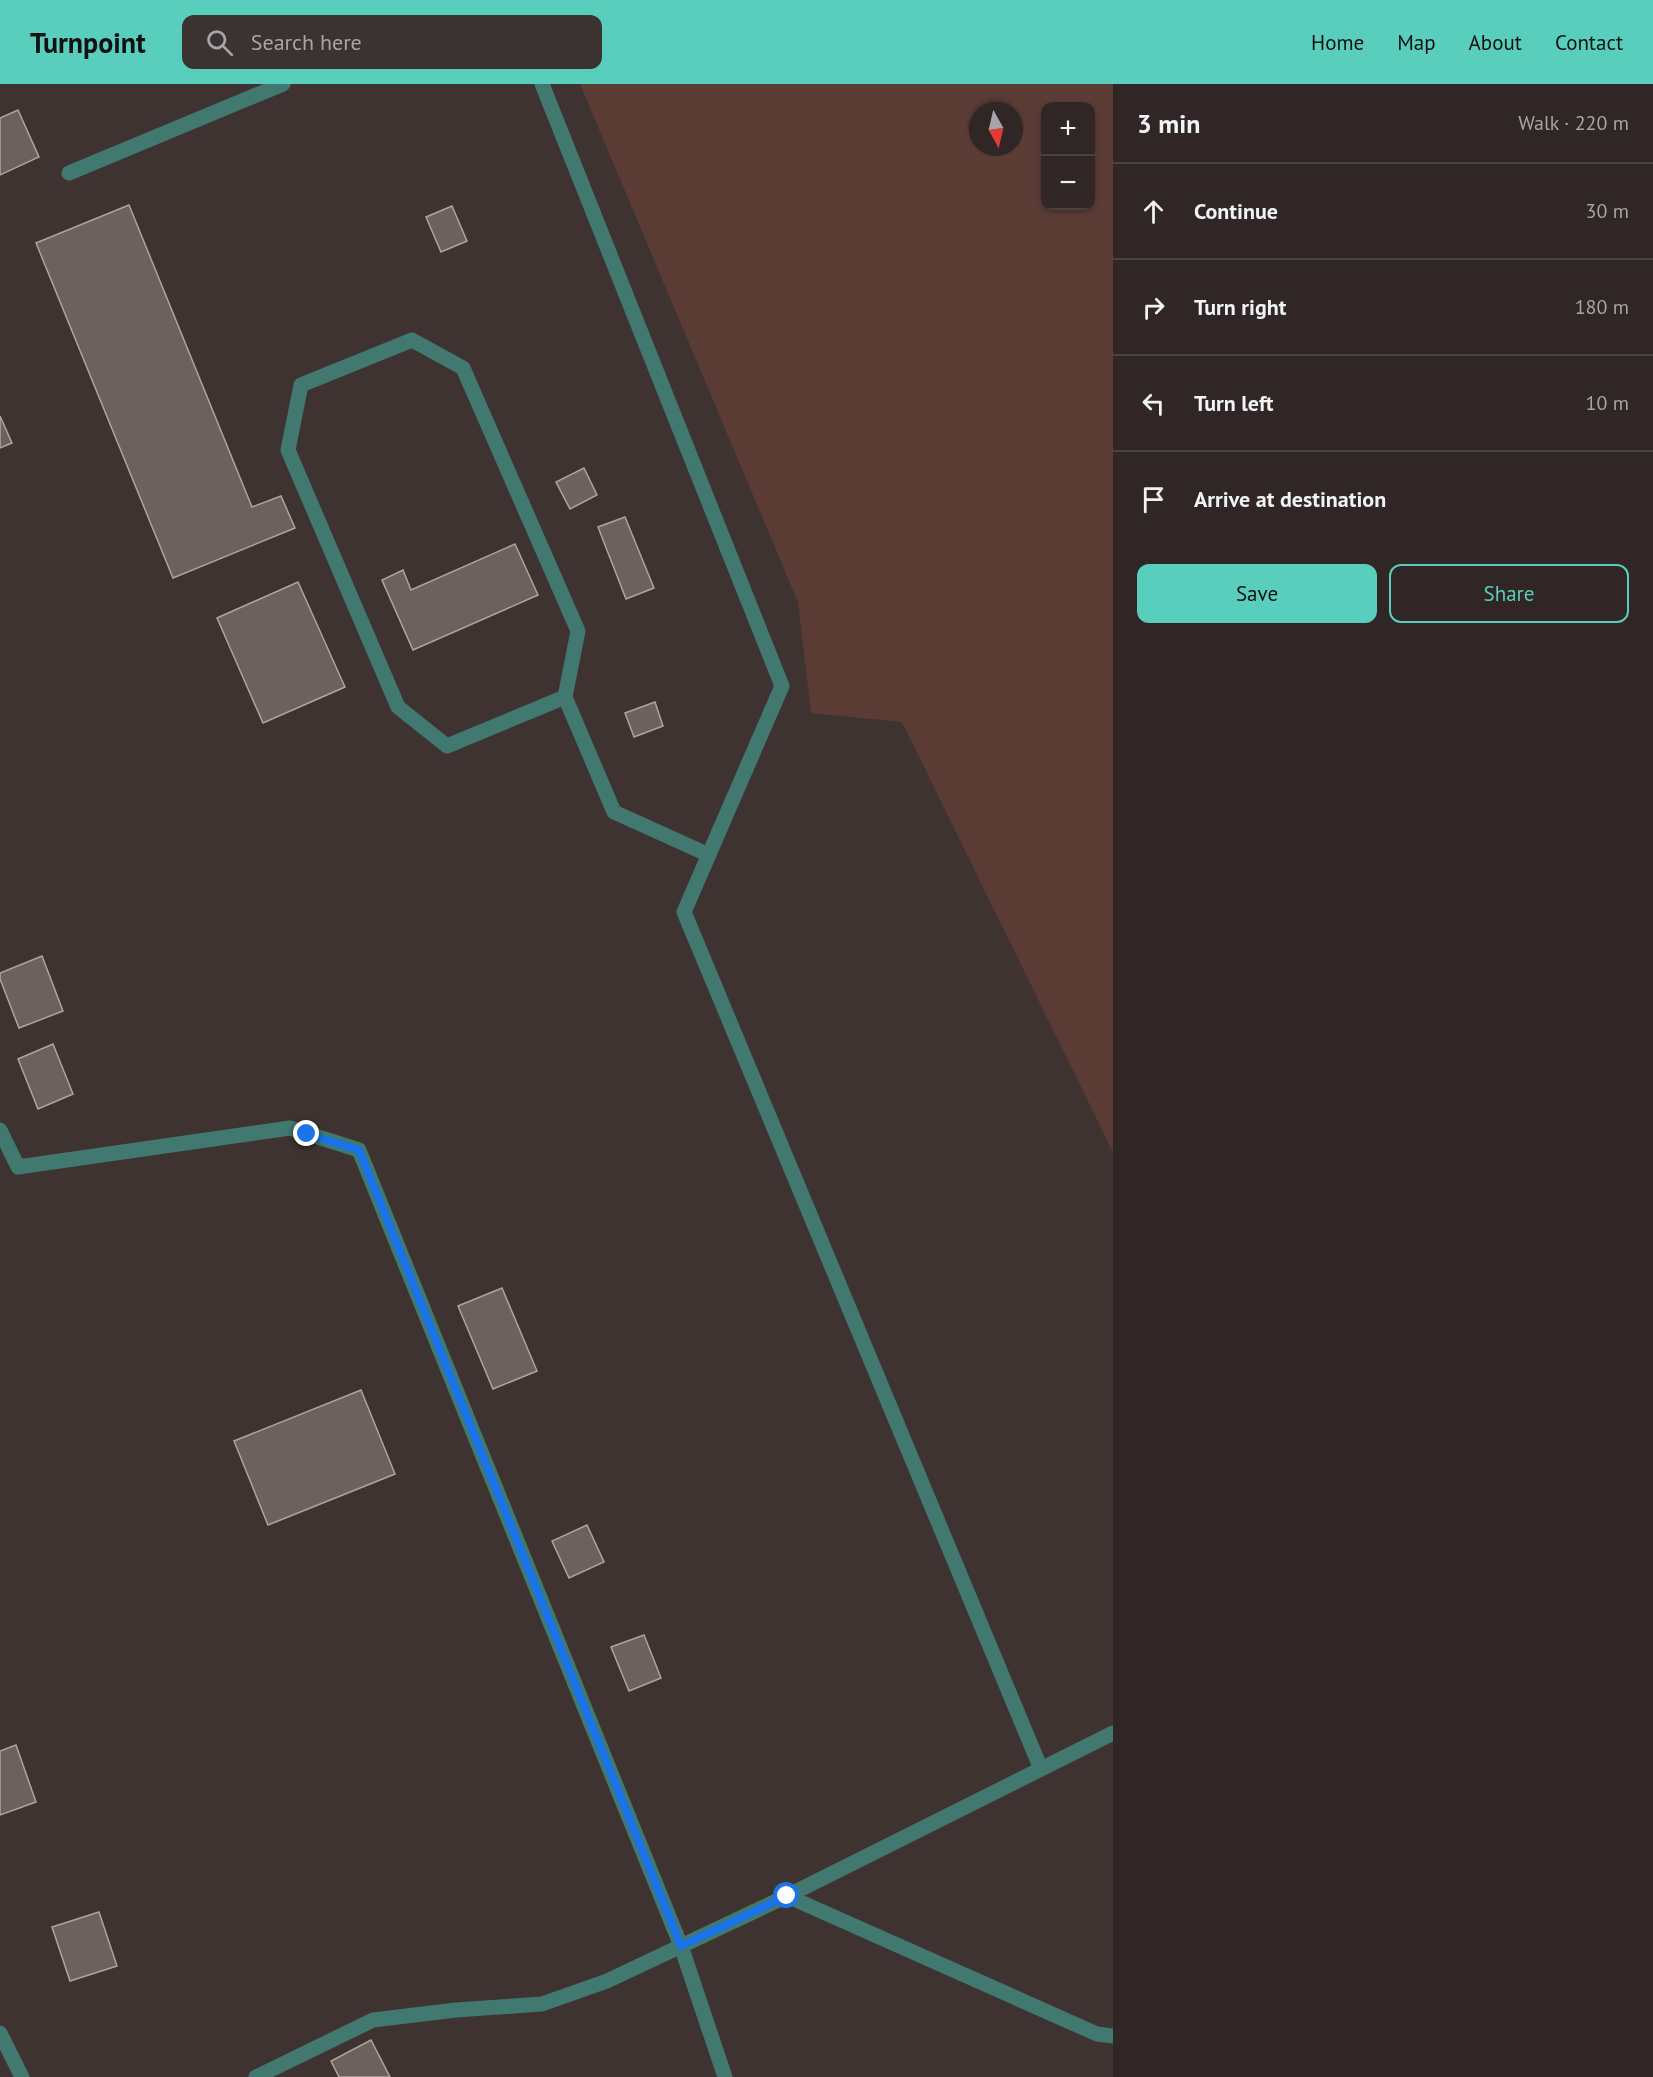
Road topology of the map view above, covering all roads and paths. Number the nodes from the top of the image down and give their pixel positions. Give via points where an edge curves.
1 (283, 84) edge
2 (542, 84) edge
3 (69, 173) dead end
4 (565, 697) junction
5 (709, 855) junction
6 (0, 1130) edge
7 (1113, 1733) edge
8 (1041, 1769) junction
9 (787, 1896) junction
10 (681, 1946) junction
11 (0, 2033) edge
12 (1113, 2036) edge
13 (21, 2077) edge
14 (256, 2077) edge
15 (725, 2077) edge

1 - 3 street
2 - 5 street via 782,686
4 - 4 street via 578,631 463,368 412,340 301,385 288,450 398,707 447,746
4 - 5 street via 614,812
5 - 8 street via 684,912
6 - 10 street via 18,1167 290,1128 359,1150
7 - 8 street
8 - 9 street
9 - 10 street
9 - 12 street via 1097,2034
10 - 14 street via 607,1981 542,2004 374,2020
10 - 15 street
11 - 13 street

